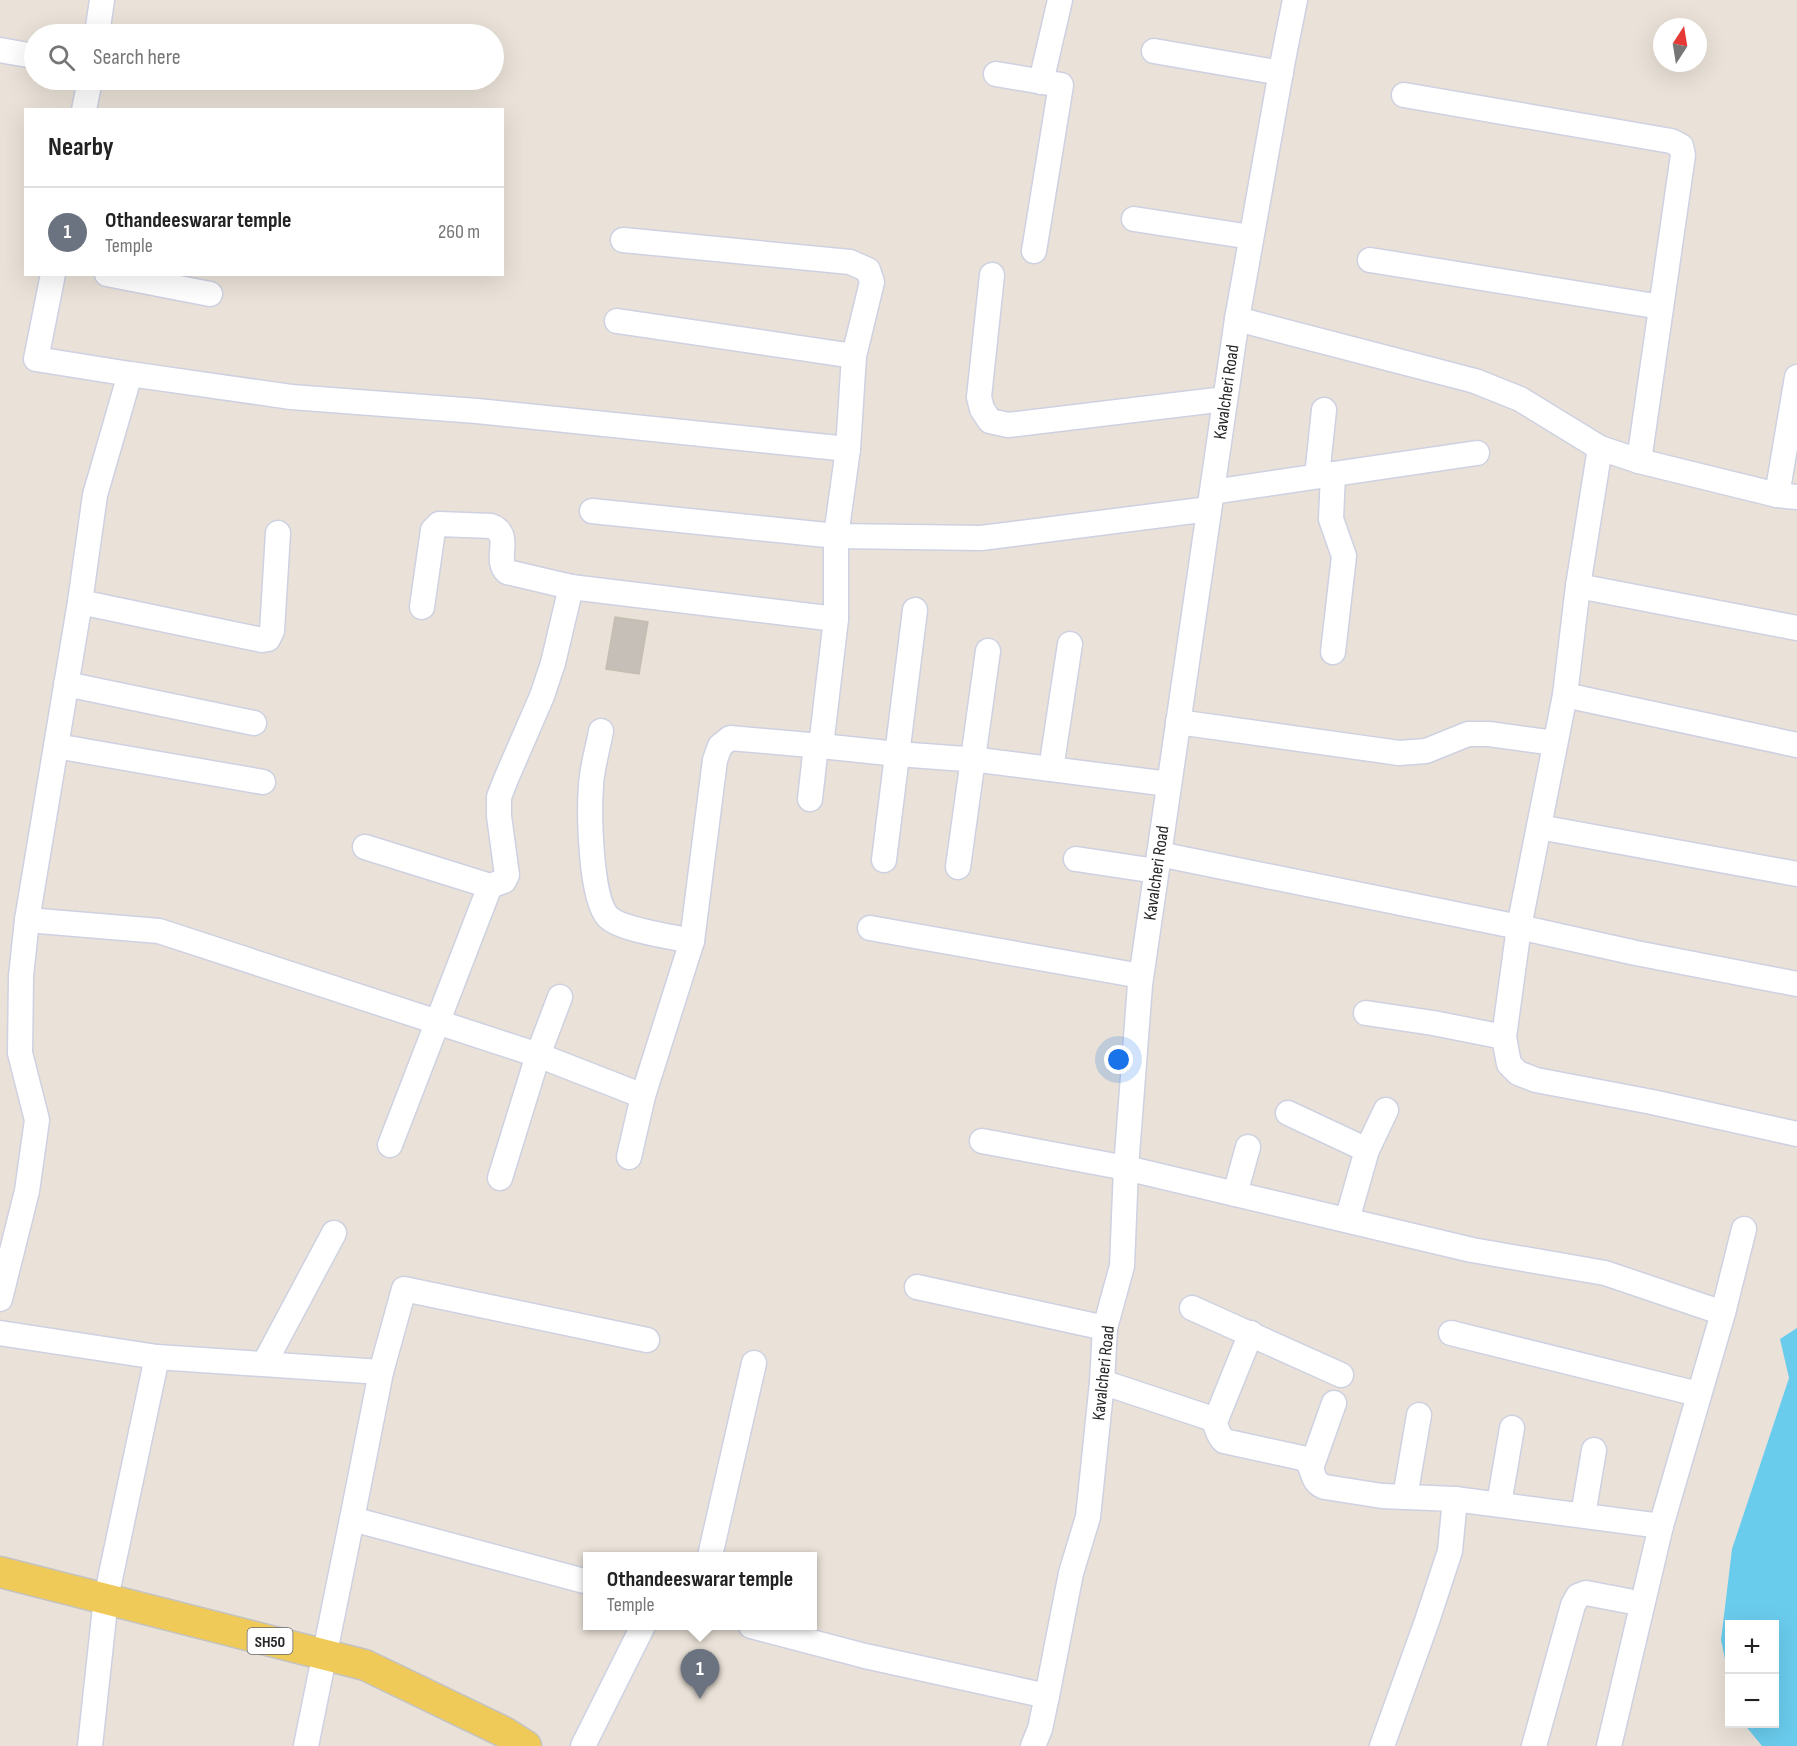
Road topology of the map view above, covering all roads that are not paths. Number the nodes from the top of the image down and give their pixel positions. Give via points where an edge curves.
1 (102, 0) edge
2 (1060, 0) edge
3 (1295, 0) edge
4 (98, 24) edge
5 (0, 50) edge
6 (1154, 51) dead end
7 (24, 54) edge
8 (1281, 73) junction
9 (996, 74) dead end
10 (1041, 82) junction
11 (88, 90) edge
12 (1404, 95) dead end
13 (84, 108) edge
14 (1134, 219) dead end
15 (1251, 237) junction
16 (623, 240) dead end
17 (1034, 251) dead end
18 (1370, 260) dead end
19 (992, 275) dead end
20 (52, 276) edge
21 (117, 276) edge
22 (210, 294) dead end
23 (1661, 307) junction
24 (1237, 319) junction
25 (616, 321) dead end
26 (854, 356) junction
27 (130, 374) junction
28 (1797, 377) edge
29 (1225, 399) junction
30 (1323, 410) dead end
31 (848, 448) junction
32 (1600, 448) junction
33 (1477, 453) dead end
34 (1639, 461) junction
35 (1325, 475) junction
36 (1787, 496) edge
37 (1210, 500) junction
38 (592, 511) dead end
39 (278, 533) dead end
40 (836, 536) junction
41 (1578, 586) junction
42 (571, 587) junction
43 (80, 602) junction
44 (422, 607) dead end
45 (915, 610) dead end
46 (836, 619) junction
47 (1797, 628) edge
48 (1070, 644) dead end
49 (988, 651) dead end
50 (1333, 652) dead end
51 (66, 684) junction
52 (1565, 695) junction
53 (1178, 722) junction
54 (254, 723) dead end
55 (601, 731) dead end
56 (1555, 743) junction
57 (1797, 745) edge
58 (56, 746) junction
59 (818, 746) junction
60 (897, 754) junction
61 (972, 759) junction
62 (1051, 769) junction
63 (262, 782) dead end
64 (1169, 784) junction
65 (810, 799) dead end
66 (1539, 827) junction
67 (365, 848) dead end
68 (1076, 859) dead end
69 (884, 860) dead end
70 (1158, 863) junction
71 (958, 867) dead end
72 (1797, 874) edge
73 (490, 886) junction
74 (27, 920) junction
75 (1520, 927) junction
76 (870, 928) dead end
77 (692, 941) junction
78 (1141, 976) junction
79 (1797, 984) edge
80 (560, 997) dead end
81 (1366, 1013) dead end
82 (438, 1022) junction
83 (1504, 1037) junction
84 (538, 1055) junction
85 (643, 1096) junction
86 (1386, 1110) dead end
87 (1288, 1113) dead end
88 (1797, 1134) edge
89 (982, 1141) dead end
90 (390, 1145) dead end
91 (1248, 1147) dead end
92 (1367, 1150) junction
93 (629, 1157) dead end
94 (1126, 1168) junction
95 (500, 1179) dead end
96 (1235, 1194) junction
97 (1347, 1220) junction
98 (1744, 1229) dead end
99 (334, 1233) dead end
100 (917, 1287) dead end
101 (0, 1299) edge
102 (1192, 1308) dead end
103 (1723, 1313) junction
104 (1105, 1328) junction
105 (0, 1333) edge
106 (1251, 1333) junction
107 (1451, 1333) dead end
108 (647, 1340) dead end
109 (157, 1357) junction
110 (754, 1363) dead end
111 (264, 1364) junction
112 (381, 1372) junction
113 (1341, 1375) dead end
114 (1102, 1382) junction
115 (1698, 1394) junction
116 (1334, 1403) dead end
117 (1419, 1415) dead end
118 (1215, 1422) junction
119 (1512, 1428) dead end
120 (1594, 1450) dead end
121 (1311, 1468) junction
122 (1405, 1497) junction
123 (1455, 1499) junction
124 (1499, 1504) junction
125 (1583, 1515) junction
126 (352, 1519) junction
127 (1661, 1526) junction
128 (711, 1552) edge
129 (0, 1572) edge
130 (583, 1581) edge
131 (106, 1598) junction
132 (1628, 1601) dead end
133 (641, 1630) edge
134 (766, 1630) edge
135 (324, 1655) junction
136 (1047, 1695) junction
137 (510, 1741) edge
138 (90, 1746) edge
139 (306, 1746) edge
140 (583, 1746) edge
141 (1033, 1746) edge
142 (1382, 1746) edge
143 (1534, 1746) edge
144 (1609, 1746) edge

1 - 4 street
2 - 10 street
3 - 8 street, Kavalcheri Road
5 - 7 street
6 - 8 street
8 - 15 street, Kavalcheri Road
9 - 10 street
10 - 17 street via 1061,85
11 - 13 street
12 - 23 street via 1671,141 1681,146 1683,155
14 - 15 street
15 - 24 street, Kavalcheri Road
16 - 26 street via 861,265 868,270 872,282
18 - 23 street
19 - 29 street via 979,397 990,421 1008,425
20 - 27 street via 36,359
21 - 22 street
23 - 34 street
24 - 29 street, Kavalcheri Road
24 - 32 street via 1475,381 1520,399
25 - 26 street
26 - 31 street
27 - 31 street via 291,397 477,411
27 - 43 street via 95,495
28 - 36 street
29 - 37 street, Kavalcheri Road
30 - 35 street
31 - 40 street
32 - 34 street
32 - 41 street
33 - 35 street
34 - 36 street
35 - 37 street
35 - 50 street via 1331,519 1344,556
37 - 40 street via 981,538
37 - 53 street, Kavalcheri Road
38 - 40 street
39 - 43 street via 272,632 267,639
40 - 46 street
41 - 47 street
41 - 52 street
42 - 44 street via 507,573 498,529 439,524 433,530
42 - 46 street
42 - 73 street via 542,696 499,797 507,875 504,881
43 - 51 street
45 - 60 street
46 - 59 street
48 - 62 street
49 - 61 street
51 - 54 street
51 - 58 street
52 - 56 street
52 - 57 street
53 - 56 street via 1399,753 1426,751 1468,734
53 - 64 street, Kavalcheri Road
55 - 77 street via 591,783 590,830 602,907 620,924
56 - 66 street
58 - 63 street
58 - 74 street
59 - 60 street
59 - 65 street
59 - 77 street via 730,738 720,746
60 - 61 street
60 - 69 street
61 - 62 street
61 - 71 street
62 - 64 street
64 - 70 street, Kavalcheri Road
66 - 72 street
66 - 75 street
67 - 73 street
68 - 70 street
70 - 75 street
70 - 78 street, Kavalcheri Road
73 - 82 street
74 - 82 street via 159,932
74 - 101 street via 21,976 20,1053 37,1120 27,1191
75 - 79 street
75 - 83 street
76 - 78 street
77 - 85 street
78 - 94 street, Kavalcheri Road
80 - 84 street
81 - 83 street
82 - 84 street
82 - 90 street
83 - 88 street via 1509,1064 1518,1073 1536,1080
84 - 85 street
84 - 95 street
85 - 93 street
86 - 92 street
87 - 92 street
89 - 94 street
91 - 96 street
92 - 97 street
94 - 96 street
94 - 104 street, Kavalcheri Road via 1122,1266
96 - 97 street
97 - 103 street via 1472,1250 1605,1274
98 - 103 street
99 - 111 street
100 - 104 street
102 - 106 street
103 - 115 street
104 - 114 street, Kavalcheri Road
105 - 109 street
106 - 113 street
106 - 118 street
107 - 115 street
108 - 112 street via 404,1289
109 - 111 street
109 - 131 street
110 - 128 street
111 - 112 street
112 - 126 street
114 - 118 street
114 - 136 street, Kavalcheri Road via 1088,1517 1071,1573
115 - 127 street
116 - 121 street
117 - 122 street
118 - 121 street via 1224,1441 1302,1458
119 - 124 street
120 - 125 street
121 - 122 street via 1320,1485
122 - 123 street
123 - 124 street
123 - 142 street via 1450,1551
124 - 125 street
125 - 127 street
126 - 130 street
126 - 135 street
127 - 144 street
129 - 131 main road, SH50
131 - 135 main road, SH50
131 - 138 street
132 - 143 street via 1586,1593 1578,1596
133 - 140 street
134 - 136 street via 865,1656
135 - 137 main road, SH50 via 365,1665
135 - 139 street
136 - 141 street, Kavalcheri Road

